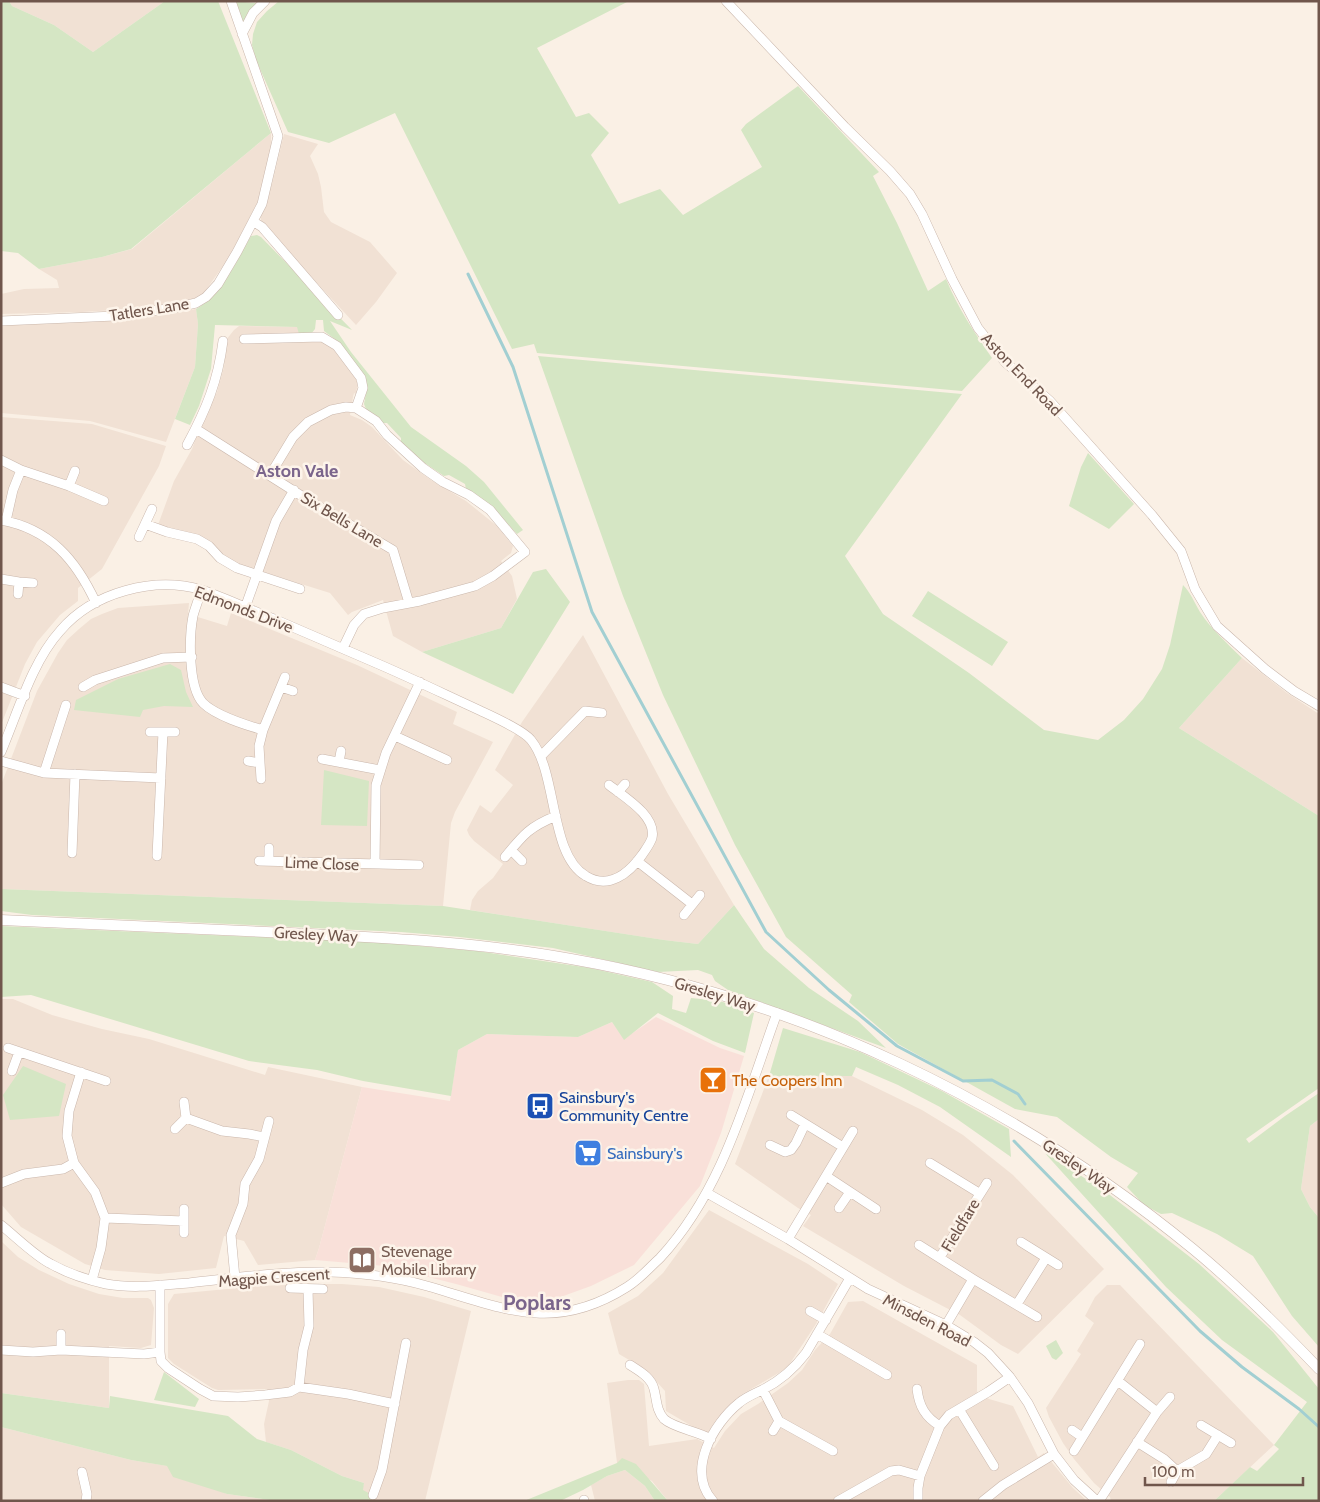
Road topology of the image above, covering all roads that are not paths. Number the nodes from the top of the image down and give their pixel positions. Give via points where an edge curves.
1 (231, 1) edge
2 (265, 1) edge
3 (726, 1) edge
4 (242, 34) junction
5 (254, 222) junction
6 (338, 315) dead end
7 (1, 321) edge
8 (244, 340) dead end
9 (223, 341) dead end
10 (356, 408) junction
11 (196, 428) junction
12 (187, 444) dead end
13 (1, 460) edge
14 (22, 470) junction
15 (75, 471) dead end
16 (270, 475) junction
17 (69, 486) junction
18 (294, 490) junction
19 (104, 501) dead end
20 (152, 509) dead end
21 (4, 521) edge
22 (145, 524) junction
23 (140, 538) dead end
24 (258, 575) junction
25 (1, 579) edge
26 (19, 582) junction
27 (34, 583) dead end
28 (300, 589) dead end
29 (201, 590) junction
30 (18, 594) dead end
31 (96, 603) junction
32 (409, 603) junction
33 (246, 608) junction
34 (343, 648) junction
35 (192, 657) junction
36 (90, 671) dead end
37 (285, 677) dead end
38 (96, 680) junction
39 (420, 682) junction
40 (281, 686) junction
41 (1, 687) edge
42 (83, 687) dead end
43 (293, 691) dead end
44 (25, 696) junction
45 (66, 705) dead end
46 (1319, 706) edge
47 (602, 713) dead end
48 (50, 720) dead end
49 (60, 724) junction
50 (263, 730) junction
51 (150, 732) dead end
52 (163, 732) junction
53 (175, 732) dead end
54 (395, 736) junction
55 (340, 751) dead end
56 (1, 752) edge
57 (541, 756) junction
58 (322, 759) dead end
59 (446, 760) dead end
60 (1, 761) edge
61 (248, 761) dead end
62 (339, 762) junction
63 (260, 763) junction
64 (380, 770) junction
65 (44, 773) junction
66 (75, 774) junction
67 (161, 778) junction
68 (261, 779) dead end
69 (624, 784) dead end
70 (609, 785) dead end
71 (618, 792) junction
72 (556, 816) junction
73 (62, 838) dead end
74 (73, 839) junction
75 (269, 848) dead end
76 (72, 853) dead end
77 (157, 856) dead end
78 (258, 861) dead end
79 (269, 861) junction
80 (522, 861) dead end
81 (638, 861) junction
82 (375, 864) junction
83 (418, 866) dead end
84 (700, 895) dead end
85 (692, 904) junction
86 (684, 915) dead end
87 (1, 920) edge
88 (777, 1013) junction
89 (8, 1048) dead end
90 (19, 1052) junction
91 (12, 1071) dead end
92 (81, 1072) junction
93 (106, 1080) dead end
94 (184, 1102) dead end
95 (791, 1115) dead end
96 (186, 1118) junction
97 (269, 1121) dead end
98 (805, 1124) junction
99 (174, 1129) dead end
100 (853, 1130) dead end
101 (264, 1137) junction
102 (770, 1145) dead end
103 (843, 1147) junction
104 (74, 1163) junction
105 (930, 1163) dead end
106 (826, 1176) junction
107 (1, 1183) edge
108 (986, 1183) dead end
109 (850, 1192) junction
110 (707, 1193) junction
111 (979, 1193) junction
112 (839, 1208) dead end
113 (184, 1209) dead end
114 (876, 1209) dead end
115 (105, 1218) junction
116 (184, 1221) junction
117 (1, 1225) edge
118 (184, 1233) dead end
119 (788, 1239) junction
120 (1021, 1242) dead end
121 (919, 1245) dead end
122 (940, 1257) junction
123 (1046, 1258) junction
124 (1058, 1265) dead end
125 (235, 1278) junction
126 (850, 1278) junction
127 (973, 1279) junction
128 (92, 1280) junction
129 (160, 1286) junction
130 (290, 1288) dead end
131 (308, 1288) junction
132 (323, 1288) dead end
133 (1017, 1304) junction
134 (810, 1311) dead end
135 (1037, 1317) dead end
136 (826, 1320) junction
137 (946, 1325) junction
138 (61, 1334) dead end
139 (817, 1334) junction
140 (406, 1344) dead end
141 (1140, 1344) dead end
142 (1, 1350) edge
143 (61, 1350) junction
144 (160, 1352) junction
145 (630, 1365) dead end
146 (1319, 1369) edge
147 (887, 1375) dead end
148 (1010, 1377) junction
149 (1118, 1381) junction
150 (299, 1387) junction
151 (917, 1389) dead end
152 (763, 1390) junction
153 (1170, 1397) dead end
154 (395, 1404) junction
155 (959, 1409) junction
156 (1157, 1412) junction
157 (779, 1421) junction
158 (1201, 1425) dead end
159 (940, 1426) junction
160 (1072, 1430) dead end
161 (773, 1431) dead end
162 (1218, 1435) junction
163 (1082, 1437) junction
164 (711, 1439) junction
165 (1138, 1442) junction
166 (1231, 1443) dead end
167 (1074, 1451) dead end
168 (833, 1452) dead end
169 (1054, 1454) junction
170 (994, 1466) dead end
171 (1178, 1471) junction
172 (82, 1472) dead end
173 (920, 1476) junction
174 (1171, 1482) dead end
175 (373, 1495) dead end
176 (86, 1501) edge
177 (713, 1501) edge
178 (838, 1501) edge
179 (918, 1501) edge
180 (983, 1501) edge
181 (1098, 1501) edge

1 - 4 street, Tatlers Lane
2 - 4 street via 253,13
3 - 46 street, Aston End Road via 910,194 978,328 1005,362 1050,401 1181,550 1195,589 1217,626 1265,669
4 - 5 street, Tatlers Lane via 278,136 262,204
5 - 6 street via 262,227
5 - 7 street, Tatlers Lane via 222,278 206,297 196,303 115,316
8 - 10 street via 327,339 337,346 361,378 363,388
9 - 11 street via 214,387
10 - 16 street via 331,410 308,422 293,437
10 - 32 street via 376,421 423,468 490,510 525,552 475,586
11 - 12 street
11 - 16 street
13 - 14 street
14 - 17 street
14 - 21 street
15 - 17 street
16 - 18 street, Six Bells Lane
17 - 19 street
18 - 24 street via 276,521
18 - 32 street, Six Bells Lane via 393,550
20 - 22 street
21 - 31 street via 30,529 52,543 72,561
22 - 23 street
22 - 24 street via 203,542 228,563
24 - 28 street
24 - 33 street
25 - 26 street
26 - 27 street
26 - 30 street
29 - 31 street, Edmonds Drive via 152,586 115,594
29 - 33 street, Edmonds Drive
29 - 35 street via 192,624
31 - 44 street, Edmonds Drive via 61,630 36,665
32 - 34 street via 364,614 354,625
33 - 34 street, Edmonds Drive
34 - 39 street, Edmonds Drive
35 - 38 street via 163,658
35 - 50 street via 193,682 205,705
36 - 38 street
37 - 40 street
38 - 42 street
39 - 54 street, Lime Close
39 - 57 street, Edmonds Drive via 504,722 530,738
40 - 43 street
40 - 50 street
41 - 44 street
44 - 56 street, Edmonds Drive
45 - 49 street
47 - 57 street via 584,707
48 - 49 street
49 - 65 street
50 - 63 street via 259,746
51 - 52 street
52 - 53 street
52 - 67 street
54 - 59 street via 429,746
54 - 64 street, Lime Close
55 - 62 street
57 - 72 street, Edmonds Drive
58 - 62 street
60 - 65 street
61 - 63 street
62 - 64 street
63 - 68 street
64 - 82 street, Lime Close via 376,785
65 - 66 street
66 - 67 street
66 - 74 street
67 - 77 street via 162,843
69 - 71 street
70 - 71 street, Edmonds Drive
71 - 81 street, Edmonds Drive via 652,825 651,841
72 - 80 street via 525,832 508,853
72 - 81 street, Edmonds Drive via 565,848 576,869 585,876 610,881 622,876
73 - 74 street
74 - 76 street
75 - 79 street, Lime Close
78 - 79 street, Lime Close
79 - 82 street, Lime Close
81 - 85 street
82 - 83 street, Lime Close via 405,860
84 - 85 street
85 - 86 street
87 - 88 street, Gresley Way via 472,944 620,968
88 - 110 street, Magpie Crescent via 739,1120
88 - 146 street, Gresley Way via 886,1056 1056,1149 1194,1250 1276,1324
89 - 90 street
90 - 91 street
90 - 92 street
92 - 93 street
92 - 104 street via 69,1111 67,1136
94 - 96 street
95 - 98 street
96 - 99 street
96 - 101 street via 222,1131
97 - 101 street
98 - 102 street via 791,1150 785,1152
98 - 103 street
100 - 103 street
101 - 125 street via 259,1159 245,1184 243,1204 232,1235
103 - 106 street
104 - 107 street via 63,1169 24,1174
104 - 115 street via 95,1192
105 - 111 street, Fieldfare
106 - 109 street
106 - 119 street
108 - 111 street, Fieldfare
109 - 112 street
109 - 114 street
110 - 119 street, Minsden Road
110 - 125 street, Magpie Crescent via 682,1231 644,1274 602,1301 565,1313 512,1311 416,1283 349,1273 309,1272
111 - 122 street, Fieldfare
113 - 116 street
115 - 116 street
115 - 128 street
116 - 118 street
117 - 128 street, Magpie Crescent via 50,1264
119 - 126 street, Minsden Road
120 - 123 street
121 - 122 street, Fieldfare
122 - 127 street, Fieldfare
123 - 124 street
123 - 133 street
125 - 129 street, Magpie Crescent
126 - 136 street
126 - 137 street, Minsden Road
127 - 133 street, Fieldfare
127 - 137 street
128 - 129 street, Magpie Crescent via 123,1286
129 - 144 street
130 - 131 street
131 - 132 street
131 - 150 street via 309,1326
133 - 135 street, Fieldfare
134 - 136 street
136 - 139 street
137 - 148 street, Minsden Road via 988,1353
138 - 143 street
139 - 147 street
139 - 152 street via 791,1371
140 - 154 street
141 - 149 street
142 - 143 street
143 - 144 street via 133,1354
144 - 150 street via 168,1368 213,1396 265,1395 290,1392
145 - 164 street via 652,1384 658,1409 665,1419
148 - 155 street
148 - 169 street, Minsden Road via 1028,1403
149 - 156 street
149 - 163 street
150 - 154 street
151 - 159 street via 922,1410
152 - 157 street
152 - 164 street via 733,1409
153 - 156 street
154 - 175 street via 382,1470
155 - 159 street
155 - 170 street
156 - 165 street
157 - 161 street
157 - 168 street
158 - 162 street
159 - 173 street
160 - 163 street
162 - 166 street
162 - 171 street via 1206,1454
163 - 167 street
164 - 177 street via 701,1467 703,1484
165 - 171 street
165 - 181 street
169 - 180 street
169 - 181 street, Minsden Road via 1074,1480
171 - 174 street
172 - 176 street
173 - 178 street via 899,1470 891,1472
173 - 179 street

